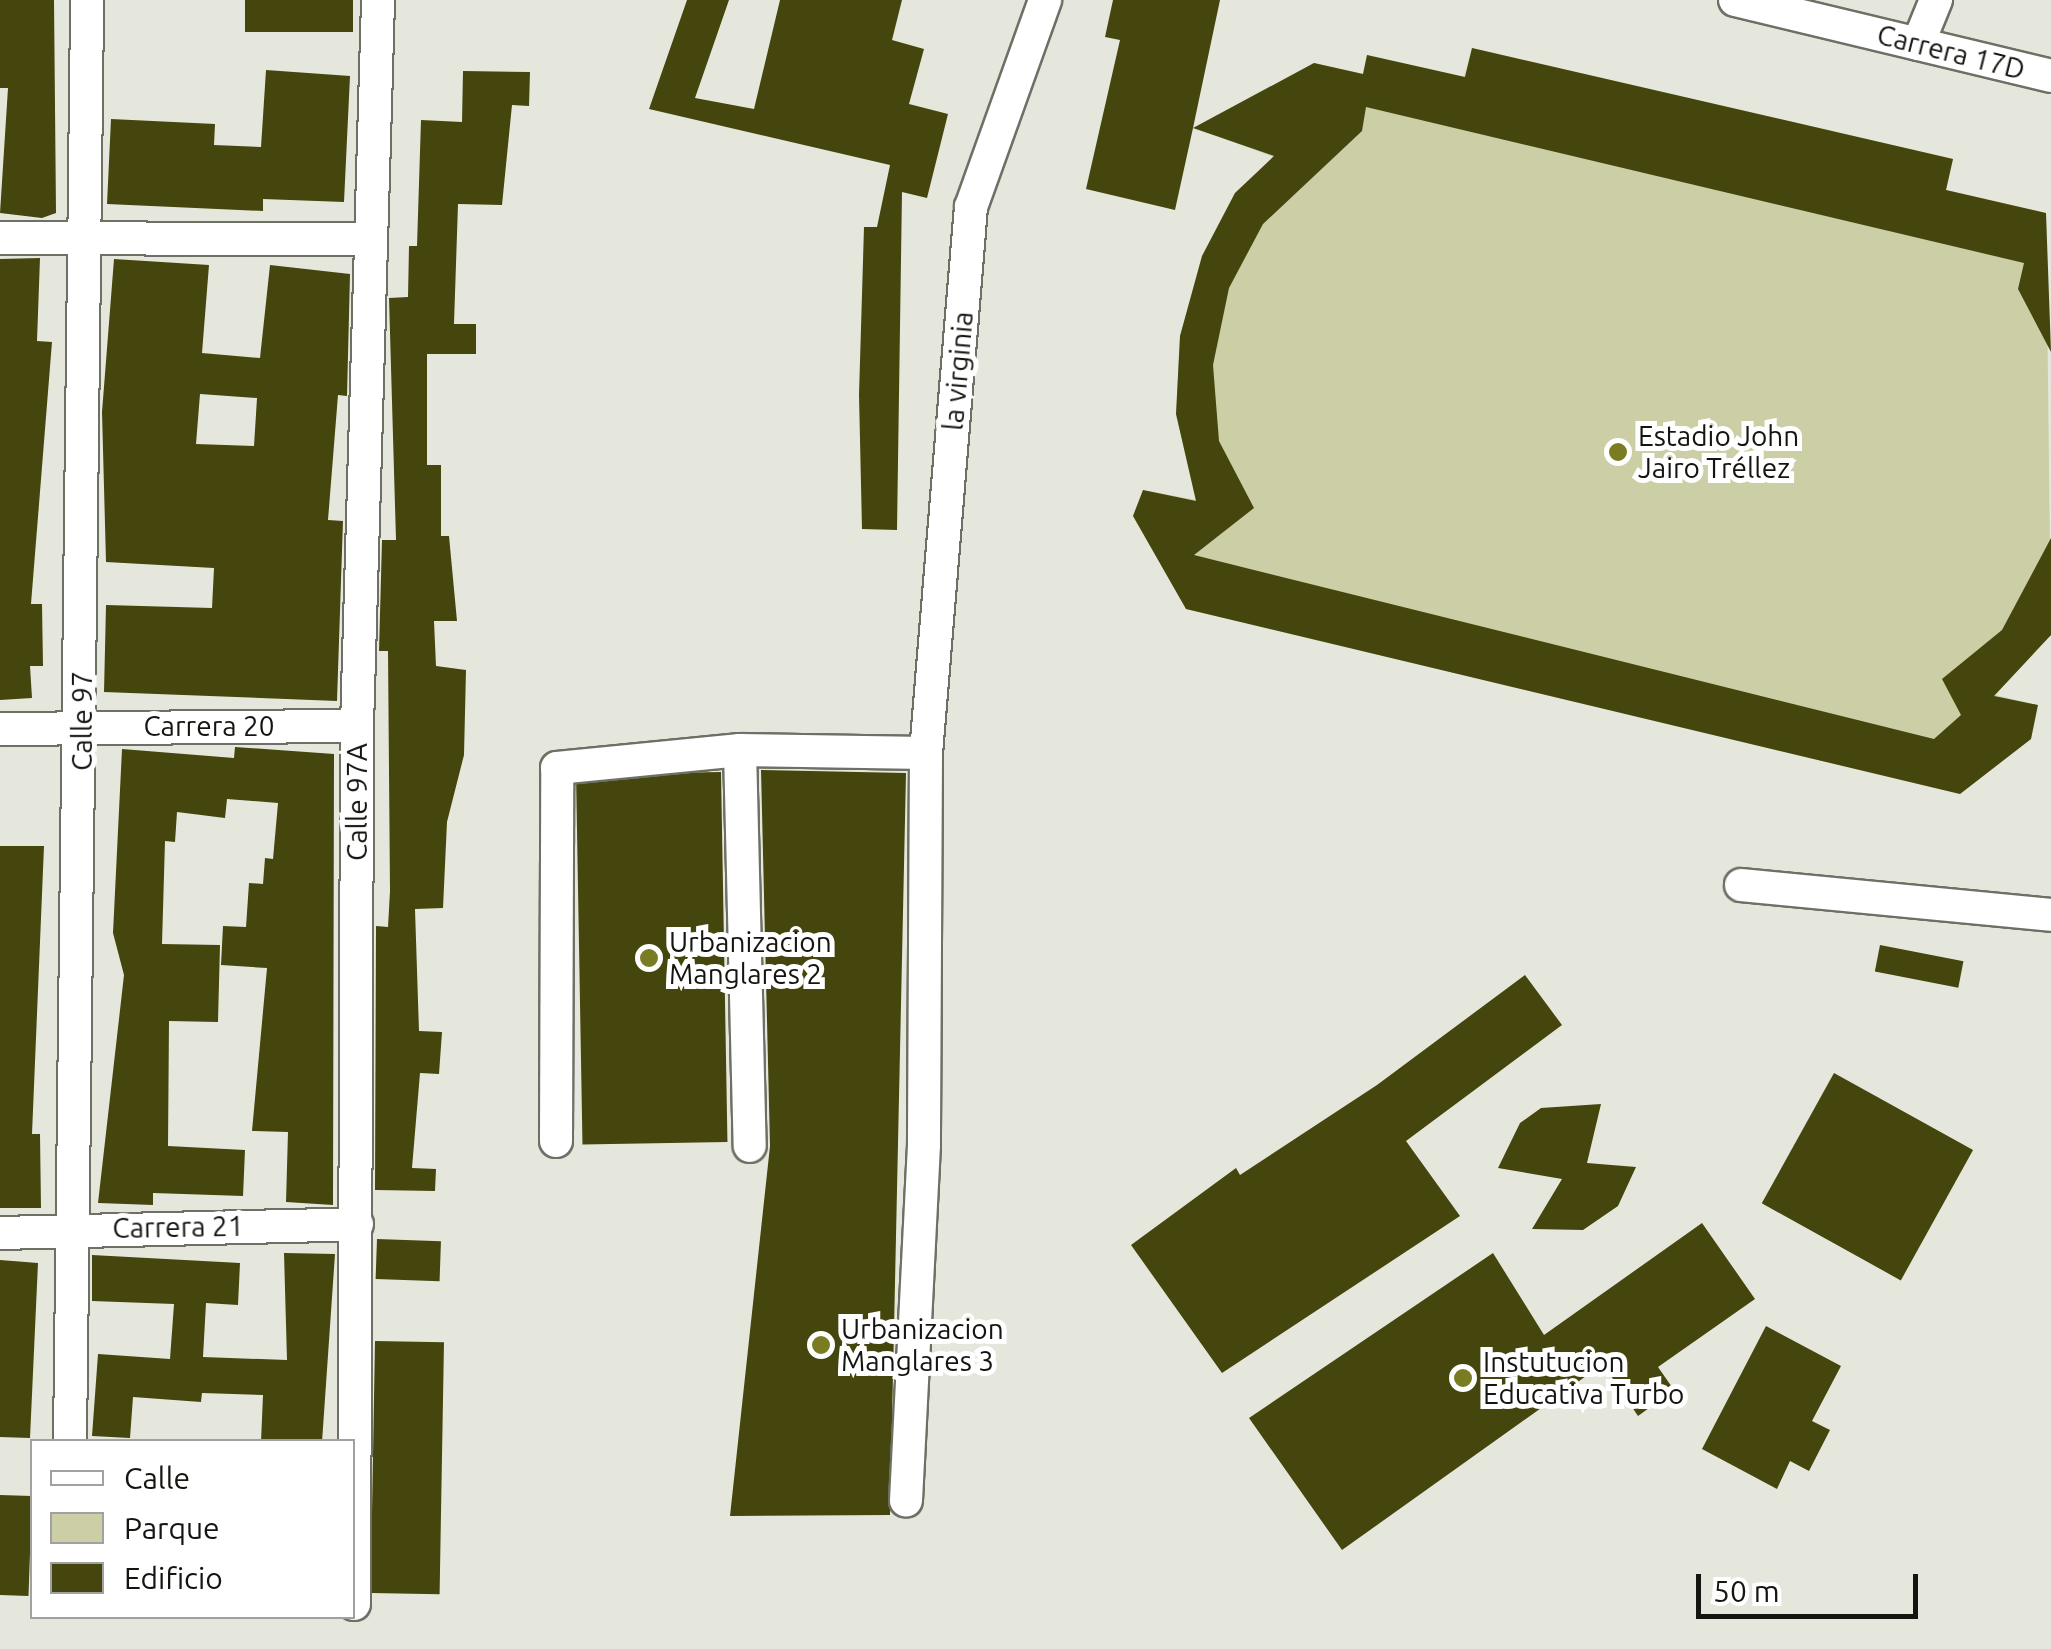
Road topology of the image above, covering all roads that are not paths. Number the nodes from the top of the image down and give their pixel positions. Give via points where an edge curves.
1 (87, 0) edge
2 (378, 0) edge
3 (1044, 0) edge
4 (1735, 0) edge
5 (1936, 0) edge
6 (1918, 44) junction
7 (2051, 76) edge
8 (84, 237) junction
9 (0, 238) edge
10 (371, 239) junction
11 (82, 726) junction
12 (358, 726) junction
13 (0, 730) edge
14 (740, 750) junction
15 (926, 753) junction
16 (1741, 885) dead end
17 (2051, 915) edge
18 (556, 1141) dead end
19 (750, 1146) dead end
20 (356, 1224) junction
21 (76, 1229) junction
22 (0, 1233) edge
23 (70, 1439) edge
24 (355, 1439) edge
25 (906, 1501) dead end

1 - 8 street, Calle 97
2 - 10 street, Calle 97A
3 - 15 street, la virginia via 971,208
4 - 6 street, Carrera 17D
5 - 6 street
6 - 7 street, Carrera 17D
8 - 9 street
8 - 10 street
8 - 11 street, Calle 97
10 - 12 street, Calle 97A
11 - 12 street, Carrera 20
11 - 13 street, Carrera 20
11 - 21 street, Calle 97
12 - 20 street, Calle 97A
14 - 15 street
14 - 18 street via 557,768
14 - 19 street
15 - 25 street, la virginia via 924,1145
16 - 17 street
20 - 21 street, Carrera 21
20 - 24 street, Calle 97A
21 - 22 street, Carrera 21
21 - 23 street, Calle 97

